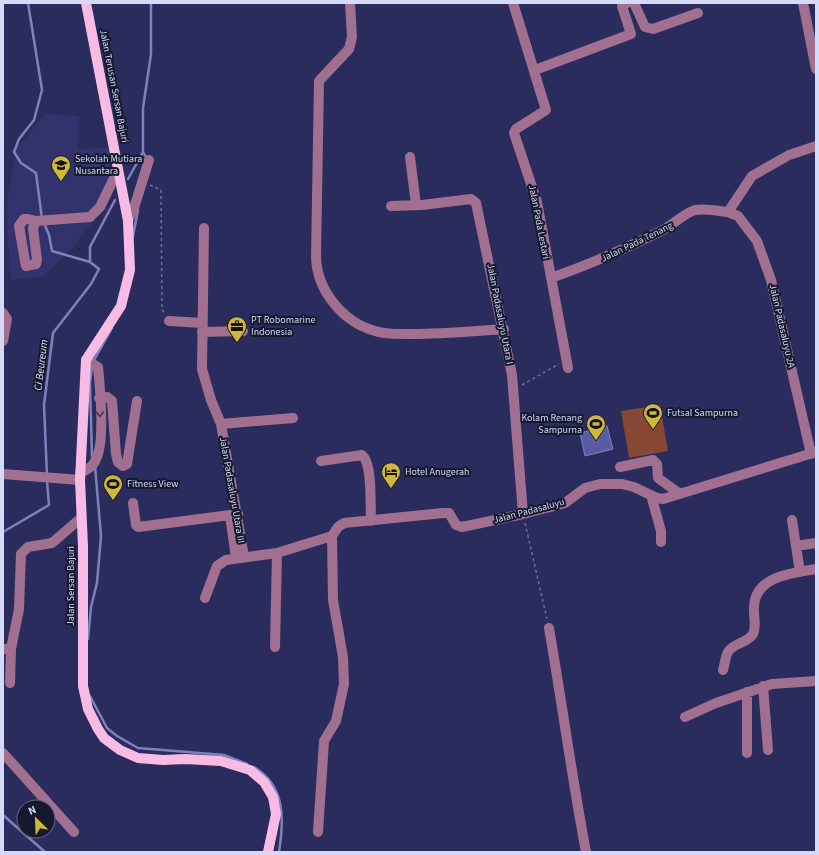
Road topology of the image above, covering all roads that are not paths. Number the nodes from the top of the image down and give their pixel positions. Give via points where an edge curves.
1 (86, 3) edge
2 (350, 3) edge
3 (514, 3) edge
4 (803, 3) edge
5 (626, 4) edge
6 (698, 13) dead end
7 (816, 69) edge
8 (535, 70) junction
9 (816, 146) edge
10 (410, 157) dead end
11 (148, 160) dead end
12 (118, 170) junction
13 (123, 196) joint
14 (416, 205) junction
15 (391, 206) dead end
16 (728, 212) junction
17 (36, 221) dead end
18 (128, 221) junction
19 (204, 228) dead end
20 (551, 278) junction
21 (3, 313) edge
22 (170, 321) road end
23 (202, 328) junction
24 (504, 329) junction
25 (243, 331) dead end
26 (3, 341) edge
27 (90, 362) junction
28 (567, 364) road end
29 (99, 398) junction
30 (137, 401) dead end
31 (293, 418) dead end
32 (221, 424) junction
33 (813, 453) edge
34 (321, 461) dead end
35 (620, 467) dead end
36 (6, 477) edge
37 (80, 479) junction
38 (680, 494) junction
39 (650, 495) junction
40 (133, 503) dead end
41 (523, 514) junction
42 (234, 515) junction
43 (81, 518) junction
44 (792, 520) dead end
45 (371, 521) junction
46 (332, 536) junction
47 (661, 542) dead end
48 (816, 543) edge
49 (796, 546) junction
50 (277, 553) junction
51 (240, 557) junction
52 (816, 569) edge
53 (800, 572) junction
54 (205, 598) dead end
55 (549, 628) road end
56 (275, 647) dead end
57 (7, 649) edge
58 (723, 670) dead end
59 (816, 681) edge
60 (10, 683) dead end
61 (763, 686) junction
62 (747, 692) junction
63 (685, 717) dead end
64 (768, 750) dead end
65 (3, 753) edge
66 (747, 753) dead end
67 (74, 832) dead end
68 (318, 832) dead end
69 (268, 852) edge
70 (586, 852) edge

1 - 12 main road, Jalan Terusan Sersan Bajuri
2 - 24 street via 352,36 349,49 322,76 319,85 316,262 326,293 334,305 355,323 376,332 440,334
3 - 8 street, Jalan Pada Lestari
4 - 7 street
5 - 6 street via 648,29
5 - 8 street via 631,34
8 - 20 street, Jalan Pada Lestari via 545,111 514,133 537,202
9 - 16 street via 789,155 752,176
10 - 14 street
11 - 18 street
12 - 13 main road, Jalan Terusan Sersan Bajuri
12 - 17 street via 93,216 83,219
13 - 18 main road, Jalan Sersan Bajuri
14 - 15 street, Jalan Padasaluyu Utara I
14 - 24 street, Jalan Padasaluyu Utara I via 474,200 478,207
16 - 20 street, Jalan Pada Tenang via 693,211 673,226 594,262
16 - 33 street, Jalan Padasaluyu 2A via 738,216 757,241 771,280
18 - 27 main road, Jalan Sersan Bajuri via 130,270 121,306
19 - 23 street, Jalan Padasaluyu Utara III
20 - 28 street, Jalan Pada Lestari
21 - 26 street via 7,319
22 - 23 street
23 - 25 street
23 - 32 street, Jalan Padasaluyu Utara III via 202,369
24 - 41 street, Jalan Padasaluyu Utara I via 513,390
27 - 29 street via 98,367
27 - 37 main road, Jalan Sersan Bajuri
29 - 30 street via 107,397 112,401 116,454 118,462 123,466 127,464
29 -> 37 street via 100,449 96,461
31 - 32 street, Jalan Padasaluyu Utara III
32 - 42 street, Jalan Padasaluyu Utara III
33 - 38 street, Jalan Padasaluyu
34 - 45 street via 362,456 365,458 369,469
35 - 38 street via 653,460 657,464 658,478
36 - 37 street
37 - 43 main road, Jalan Sersan Bajuri
38 - 39 street, Jalan Padasaluyu via 663,499
39 - 41 street, Jalan Padasaluyu via 622,484 600,484 584,488 568,502
39 - 47 street via 661,531
40 - 42 street via 138,527
41 - 45 street, Jalan Padasaluyu via 462,527 456,525 449,513
42 - 51 street, Jalan Padasaluyu Utara III
43 - 57 street via 52,543 28,548 21,554 19,609
43 - 69 main road, Jalan Sersan Bajuri via 83,686 88,709 98,729 104,738 120,750 138,758 221,761 250,770 264,782 273,797 276,814
44 - 49 street
45 - 46 street, Jalan Padasaluyu via 344,523
46 - 50 street, Jalan Padasaluyu
46 - 68 street via 333,600 343,658 344,684 336,721 324,740
48 - 49 street
49 - 53 street
50 - 51 street, Jalan Padasaluyu
50 - 56 street
51 - 54 street, Jalan Padasaluyu via 226,560 217,566
52 - 53 street
53 - 58 street via 772,580 761,588 754,598 755,627 752,635 728,652
55 - 70 street
57 - 60 street
59 - 61 street
61 - 62 street
61 - 64 street
62 - 63 street
62 - 66 street
65 - 67 street

